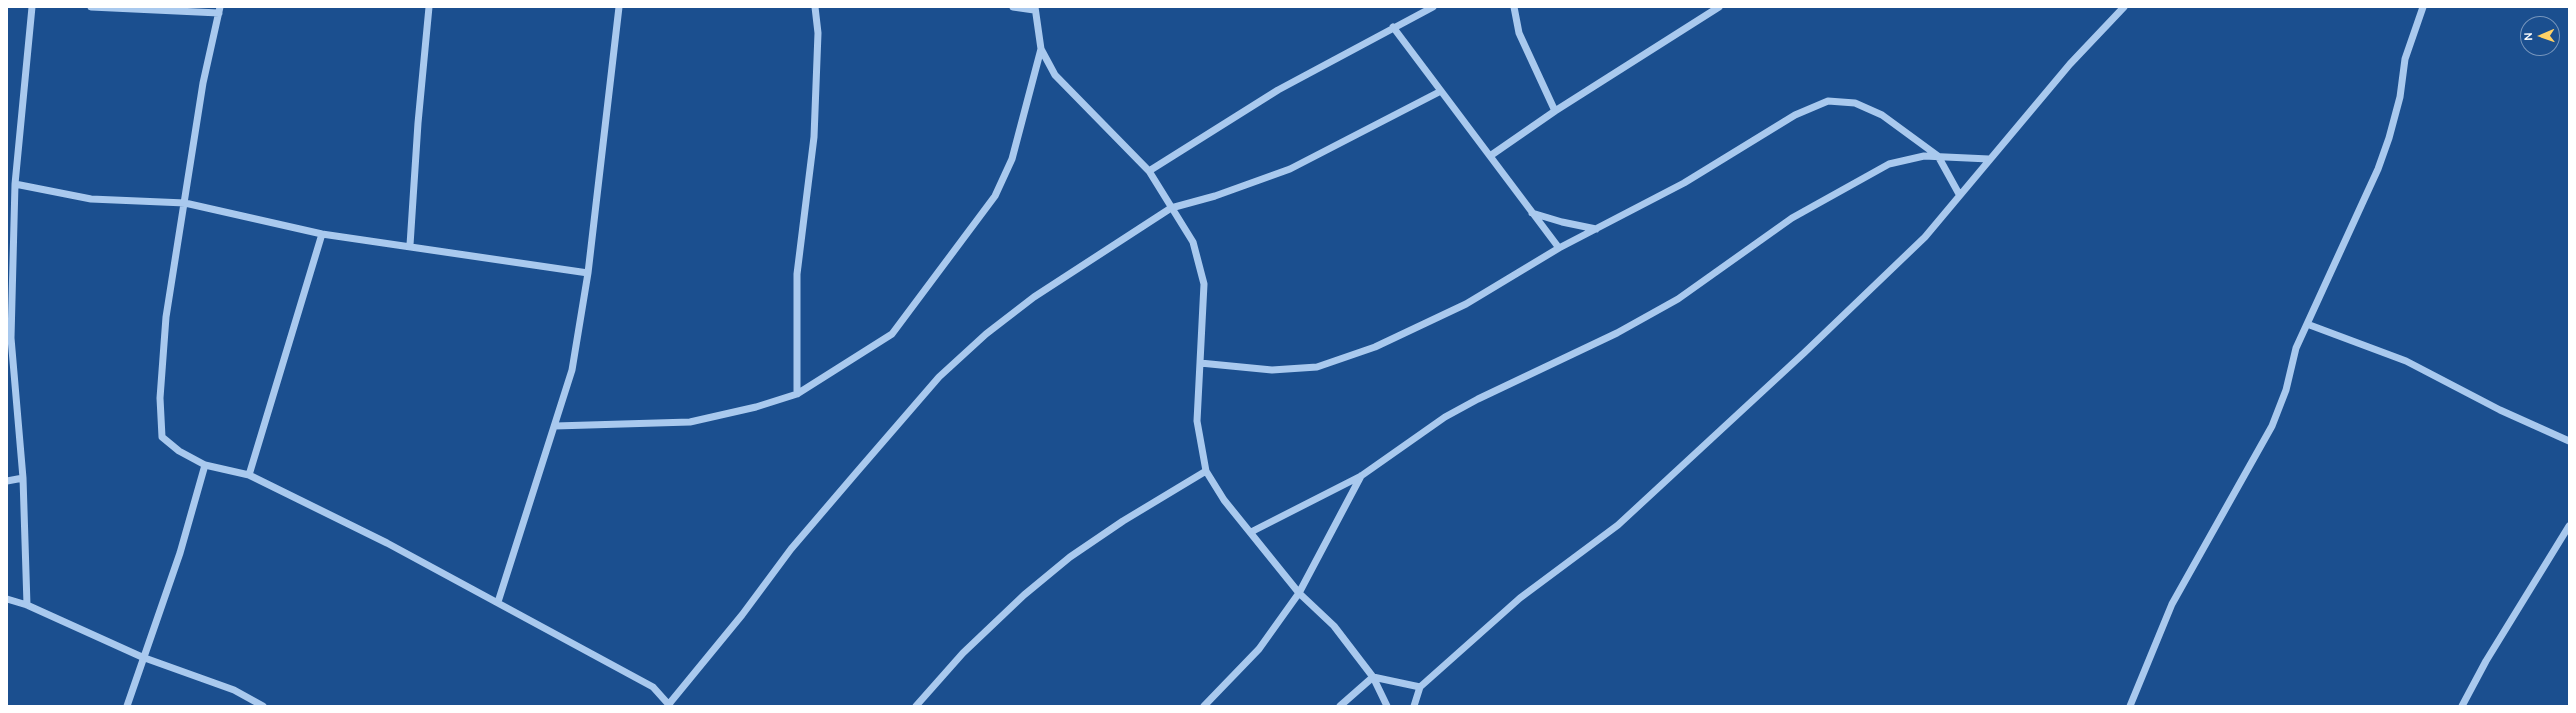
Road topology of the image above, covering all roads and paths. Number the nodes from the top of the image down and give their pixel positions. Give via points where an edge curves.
1 (32, 7) edge
2 (91, 7) edge
3 (430, 7) edge
4 (618, 7) edge
5 (815, 7) edge
6 (1013, 7) edge
7 (1433, 7) edge
8 (1514, 7) edge
9 (1719, 7) edge
10 (2124, 7) edge
11 (2423, 7) edge
12 (1034, 8) edge
13 (220, 10) edge
14 (1393, 27) junction
15 (1041, 49) junction
16 (1441, 91) junction
17 (1555, 112) junction
18 (1490, 156) junction
19 (1938, 156) junction
20 (1989, 159) junction
21 (1149, 171) junction
22 (15, 184) junction
23 (1959, 194) junction
24 (185, 203) junction
25 (1171, 208) junction
26 (1532, 213) junction
27 (1596, 229) junction
28 (322, 234) junction
29 (410, 245) junction
30 (1559, 248) junction
31 (588, 273) junction
32 (2307, 324) junction
33 (9, 338) edge
34 (1200, 363) junction
35 (797, 394) junction
36 (555, 426) junction
37 (2569, 441) edge
38 (205, 465) junction
39 (1206, 471) junction
40 (248, 475) junction
41 (1361, 476) junction
42 (23, 478) junction
43 (7, 481) edge
44 (2569, 526) edge
45 (1251, 532) junction
46 (1299, 593) junction
47 (7, 599) edge
48 (498, 602) junction
49 (27, 605) junction
50 (142, 657) junction
51 (1373, 677) junction
52 (1420, 687) junction
53 (670, 705) edge
54 (127, 706) edge
55 (263, 706) edge
56 (916, 706) edge
57 (1204, 706) edge
58 (1340, 706) edge
59 (1387, 706) edge
60 (1414, 706) edge
61 (2130, 706) edge
62 (2462, 706) edge

1 - 22 street
2 - 13 street
3 - 29 street via 418,123
4 - 31 street
5 - 35 street via 818,33 814,137 797,274
6 - 12 street
7 - 14 street
8 - 17 street via 1519,33
9 - 17 street
10 - 20 street via 2070,64
11 - 32 street via 2405,60 2398,104 2378,169
12 - 15 street
13 - 24 street via 203,83
14 - 16 street
14 - 21 street via 1278,90
15 - 21 street via 1055,75
15 - 35 street via 1012,159 995,196 974,226 892,334
16 - 18 street
16 - 25 street via 1290,169 1215,196
17 - 18 street
18 - 26 street
19 - 20 street
19 - 23 street
19 - 27 street via 1882,115 1855,103 1828,101 1795,115 1684,183
19 - 41 street via 1906,159 1890,164 1792,218 1678,299 1617,334 1478,399 1446,417
20 - 23 street
21 - 25 street
22 - 24 street via 91,199
22 - 33 street
23 - 52 street via 1925,237 1804,354 1618,524 1520,598
24 - 28 street
24 - 38 street via 166,317 160,398 162,437 179,451
25 - 34 street via 1193,242 1204,284
25 - 53 street via 1034,297 986,334 939,377 791,550
26 - 27 street
26 - 30 street
27 - 30 street
28 - 29 street
28 - 40 street
29 - 31 street
30 - 34 street via 1466,304 1375,347 1317,367 1272,370
31 - 36 street via 572,370
32 - 37 street via 2406,361 2500,410
32 - 61 street via 2296,348 2286,390 2272,426 2172,604
33 - 42 street
34 - 39 street via 1197,421
35 - 36 street via 756,407 690,422
36 - 48 street
38 - 40 street
38 - 50 street via 180,553
39 - 45 street via 1224,500
39 - 56 street via 1123,521 1070,557 963,653
40 - 48 street via 387,543
41 - 45 street
41 - 46 street
42 - 43 street
42 - 49 street
44 - 62 street via 2486,661
45 - 46 street
46 - 51 street via 1334,626
46 - 57 street via 1259,649
47 - 49 street
48 - 53 street via 653,687
49 - 50 street
50 - 54 street
50 - 55 street via 234,690
51 - 52 street
51 - 58 street
51 - 59 street
52 - 60 street

